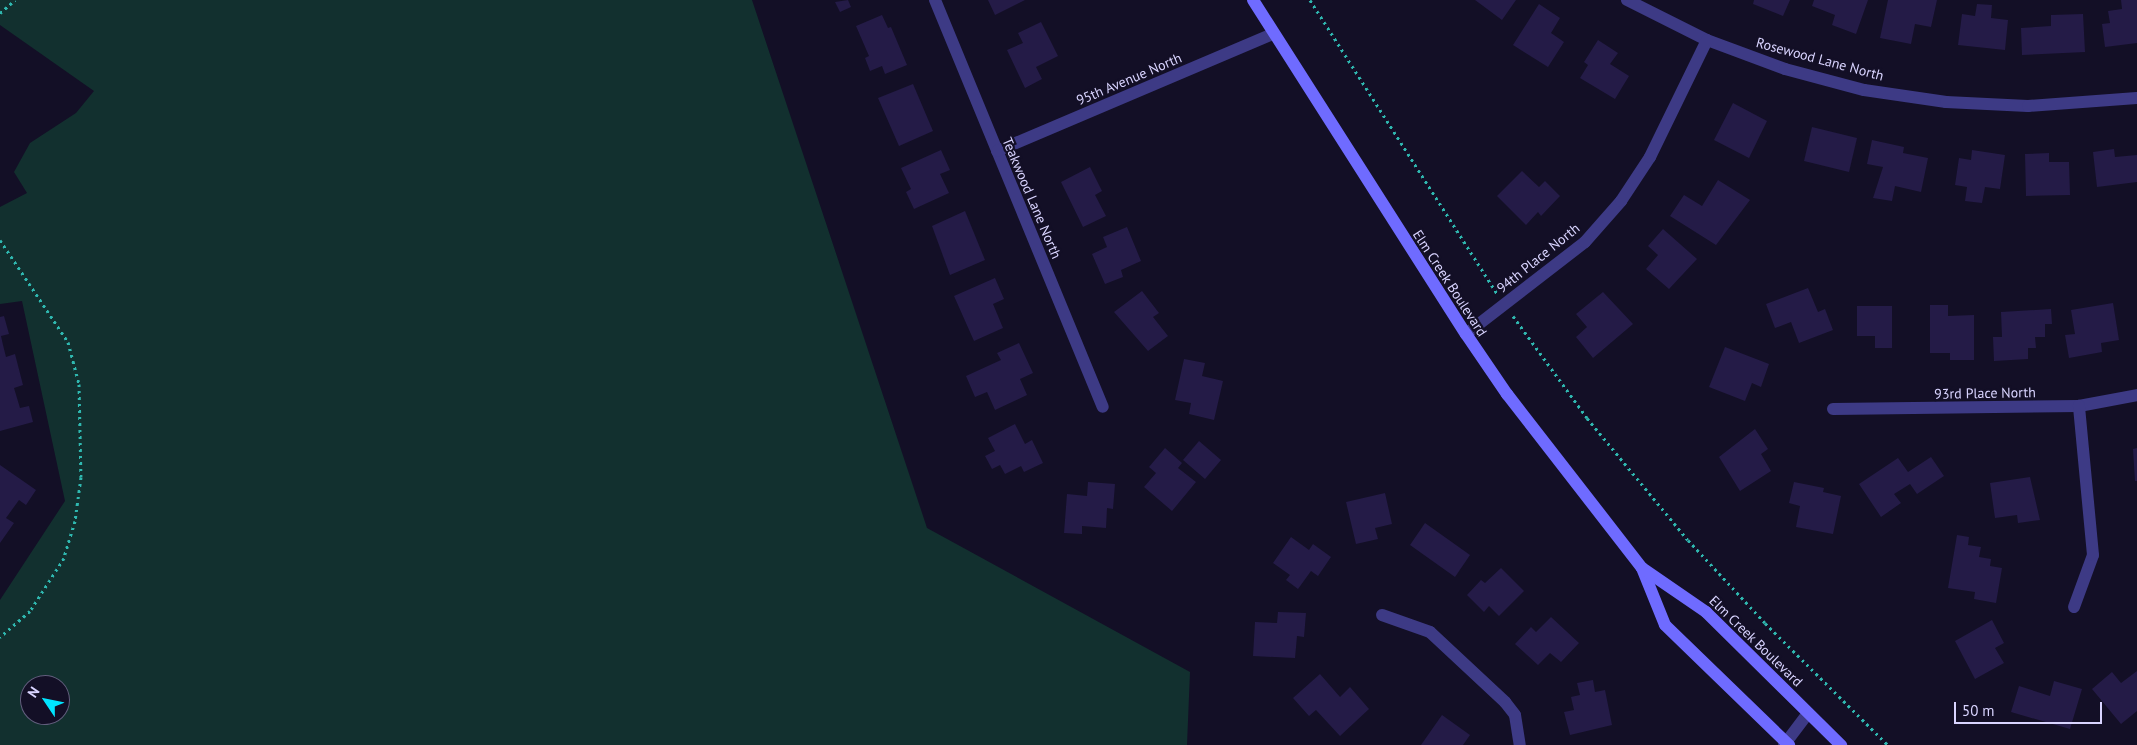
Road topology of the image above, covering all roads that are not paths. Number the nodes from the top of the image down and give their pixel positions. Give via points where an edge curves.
1 (935, 0) edge
2 (1253, 0) edge
3 (1627, 0) edge
4 (1273, 34) junction
5 (1706, 40) junction
6 (2137, 98) edge
7 (997, 151) junction
8 (1466, 334) junction
9 (2137, 395) edge
10 (2079, 406) junction
11 (1103, 407) dead end
12 (1833, 409) dead end
13 (1642, 568) junction
14 (2074, 607) dead end
15 (1382, 616) dead end
16 (1808, 713) junction
17 (1786, 744) edge
18 (1520, 745) edge
19 (1842, 745) edge

1 - 7 street, Teakwood Lane North
2 - 4 main road, Elm Creek Boulevard
3 - 5 street, Rosewood Lane North
4 - 7 street, 95th Avenue North
4 - 8 main road, Elm Creek Boulevard
5 - 6 street, Rosewood Lane North via 1786,69 1856,87 1946,102 2028,106
5 - 8 street, 94th Place North via 1650,158 1621,201 1585,242
7 - 11 street, Teakwood Lane North
8 - 13 main road, Elm Creek Boulevard
9 - 10 street, 93rd Place North
10 - 12 street, 93rd Place North
10 - 14 street via 2093,555
13 - 16 main road, Elm Creek Boulevard via 1706,612
13 - 17 main road, Elm Creek Boulevard via 1664,625
15 - 18 street via 1430,632 1498,695 1515,715
16 - 17 street
16 - 19 main road, Elm Creek Boulevard

